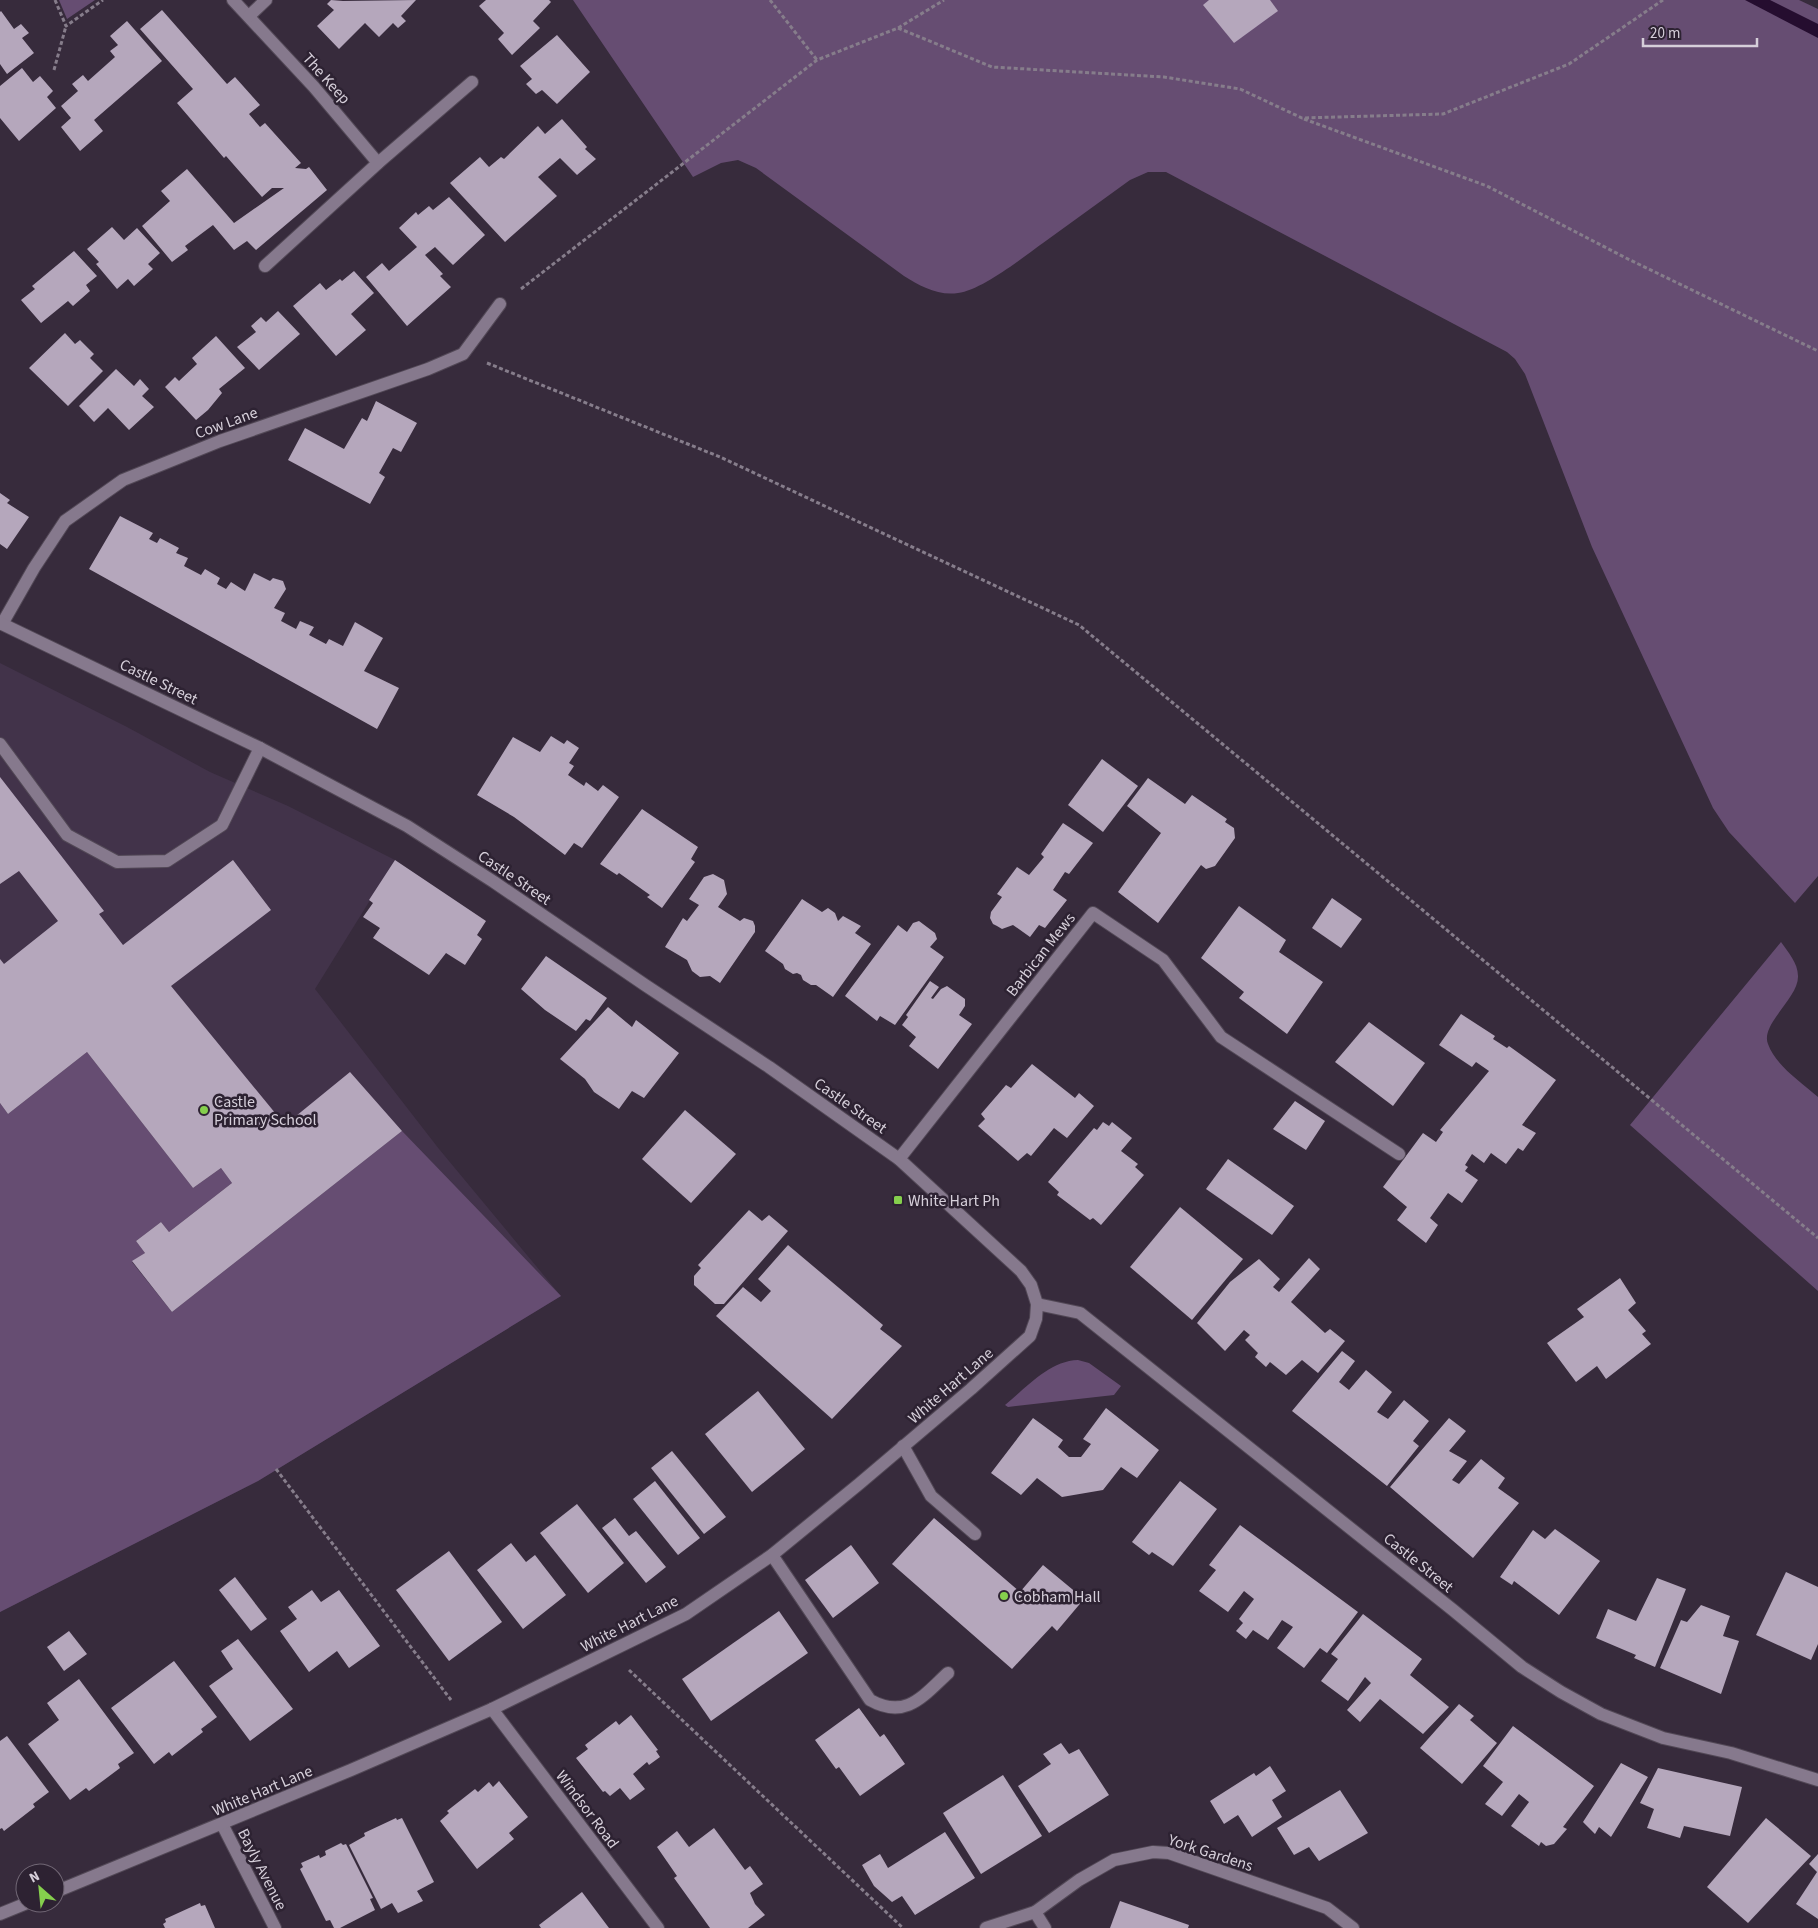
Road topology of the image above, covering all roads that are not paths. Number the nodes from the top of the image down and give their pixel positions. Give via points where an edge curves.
1 (233, 0) edge
2 (266, 0) edge
3 (249, 16) junction
4 (472, 82) dead end
5 (378, 163) junction
6 (266, 266) dead end
7 (500, 304) road end
8 (1, 626) edge
9 (0, 744) edge
10 (260, 748) junction
11 (1399, 1154) dead end
12 (899, 1159) junction
13 (1037, 1304) junction
14 (903, 1446) junction
15 (975, 1534) dead end
16 (772, 1554) junction
17 (948, 1673) dead end
18 (492, 1709) junction
19 (1818, 1780) edge
20 (222, 1824) junction
21 (65, 1888) edge
22 (15, 1908) edge
23 (1035, 1912) junction
24 (0, 1914) edge
25 (275, 1928) edge
26 (658, 1928) edge
27 (986, 1928) edge
28 (1045, 1928) edge
29 (1353, 1928) edge

1 - 3 street, The Keep
2 - 3 street
3 - 5 street, The Keep
4 - 5 street
5 - 6 street
7 - 8 street, Cow Lane via 463,354 220,441 123,480 65,521
8 - 10 street, Castle Street
9 - 10 street via 67,835 117,862 167,861 222,825
10 - 12 street, Castle Street via 407,826 769,1067
11 - 12 street, Barbican Mews via 1221,1037 1163,960 1092,913
12 - 13 street, Castle Street via 1021,1271 1031,1285
13 - 14 street, White Hart Lane via 1030,1336
13 - 19 street, Castle Street via 1080,1313 1522,1667 1561,1692 1601,1714 1663,1738 1732,1753
14 - 15 street via 931,1496
14 - 16 street, White Hart Lane
16 - 17 street via 870,1700 883,1707 901,1708 914,1704
16 - 18 street, White Hart Lane via 686,1614
18 - 20 street, White Hart Lane
18 - 26 street, Windsor Road
20 - 21 street, White Hart Lane
20 - 25 street, Bayly Avenue
22 - 24 street
23 - 27 street, York Gardens
23 - 28 street
23 - 29 street, York Gardens via 1079,1880 1114,1860 1153,1852 1168,1853 1327,1908

